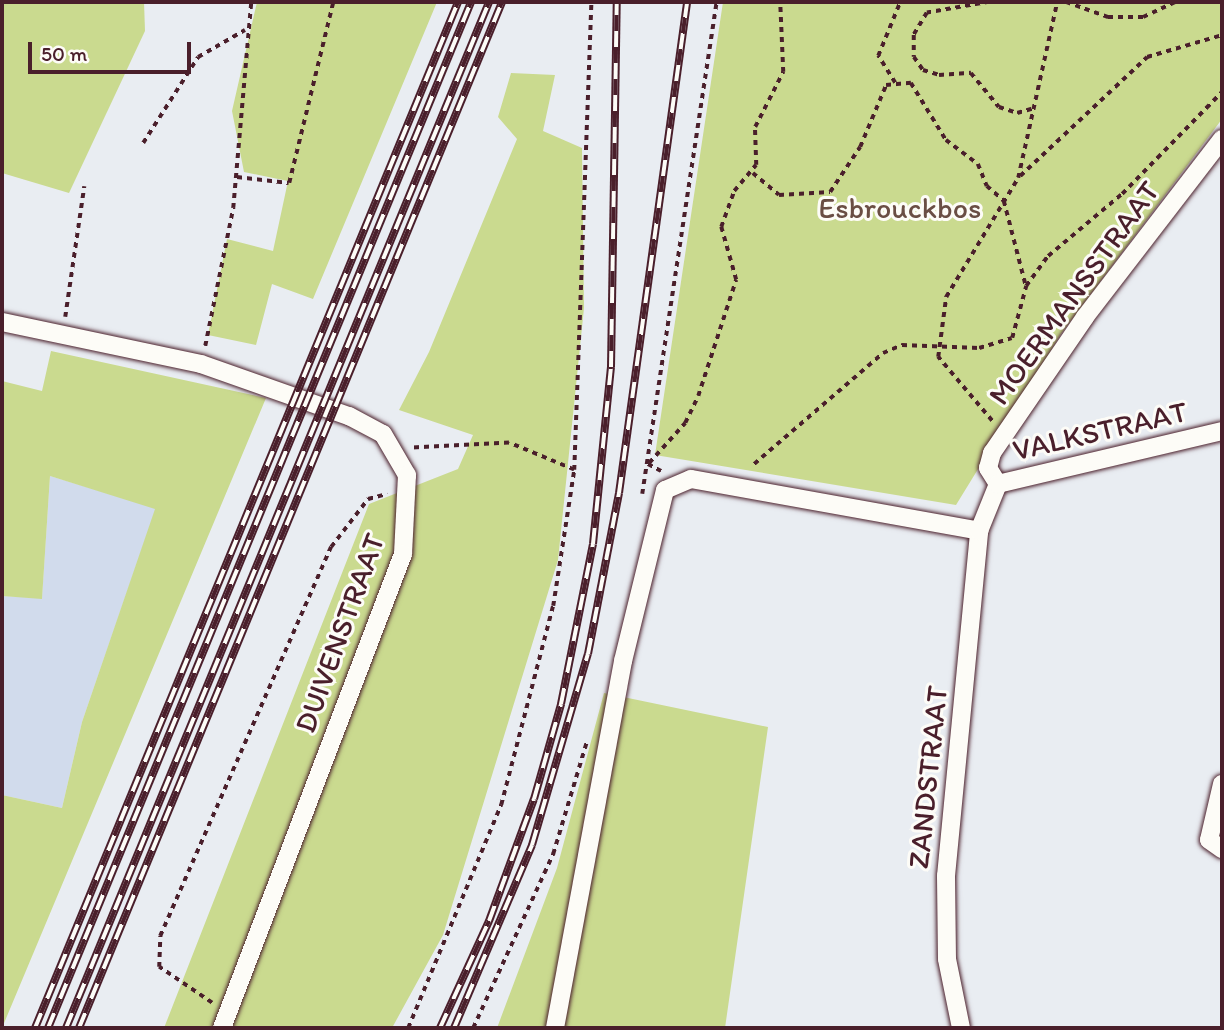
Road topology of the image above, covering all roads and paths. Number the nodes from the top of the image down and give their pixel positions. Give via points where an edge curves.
1 (251, 2) edge
2 (333, 2) edge
3 (591, 2) edge
4 (716, 2) edge
5 (780, 2) edge
6 (900, 2) edge
7 (989, 2) edge
8 (1057, 2) edge
9 (1066, 2) edge
10 (1175, 2) edge
11 (245, 30) junction
12 (1222, 35) edge
13 (895, 83) junction
14 (1222, 92) edge
15 (1035, 108) junction
16 (1222, 139) edge
17 (143, 143) dead end
18 (752, 173) junction
19 (237, 177) junction
20 (1018, 178) junction
21 (83, 186) dead end
22 (1004, 201) junction
23 (1026, 286) junction
24 (2, 322) edge
25 (63, 337) junction
26 (940, 345) junction
27 (201, 364) junction
28 (1222, 431) edge
29 (1005, 435) junction
30 (396, 449) junction
31 (754, 464) dead end
32 (574, 470) junction
33 (998, 484) junction
34 (410, 488) junction
35 (979, 531) junction
36 (583, 752) dead end
37 (1222, 784) edge
38 (1222, 849) edge
39 (229, 1009) junction
40 (222, 1028) edge
41 (408, 1028) edge
42 (473, 1028) edge
43 (555, 1028) edge
44 (961, 1028) edge

1 - 11 path
2 - 19 path via 289,183
3 - 32 path
4 - 18 path via 648,464 685,423 709,368 736,280 721,227 734,191
5 - 18 path via 777,32 786,60 755,127 759,156
6 - 13 path via 878,56
7 - 15 path via 927,13 914,35 914,57 939,75 971,73 999,107 1017,113
8 - 15 path
9 - 10 path via 1082,11 1131,17
11 - 17 path via 198,57
11 - 19 path
12 - 20 path via 1147,57
13 - 18 path via 886,85 860,147 830,192 779,195
13 - 22 path via 911,83 925,98 946,140 978,163 987,186
14 - 23 path via 1122,194 1048,256
15 - 20 path
16 - 29 street, MOERMANSSTRAAT via 1085,317
19 - 27 path
20 - 22 path
21 - 25 path
22 - 23 path
22 - 26 path via 946,297
23 - 26 path via 1012,338 979,348
24 - 25 street
25 - 27 street
26 - 29 path via 938,357
26 - 31 path via 883,353
27 - 30 street via 349,416
28 - 33 street, VALKSTRAAT
29 - 33 street, MOERMANSSTRAAT via 988,468
30 - 32 path via 489,440
30 - 34 street, DUIVENSTRAAT
32 - 41 path via 553,606 501,805
33 - 35 street, VALKSTRAAT
34 - 39 street, DUIVENSTRAAT via 403,554
34 - 39 path via 368,499 331,547 160,936 159,967 196,997
35 - 43 street via 691,479 665,489 623,661
35 - 44 street, ZANDSTRAAT via 944,916
36 - 42 path via 552,854
37 - 38 street via 1209,840
39 - 40 street, DUIVENSTRAAT

